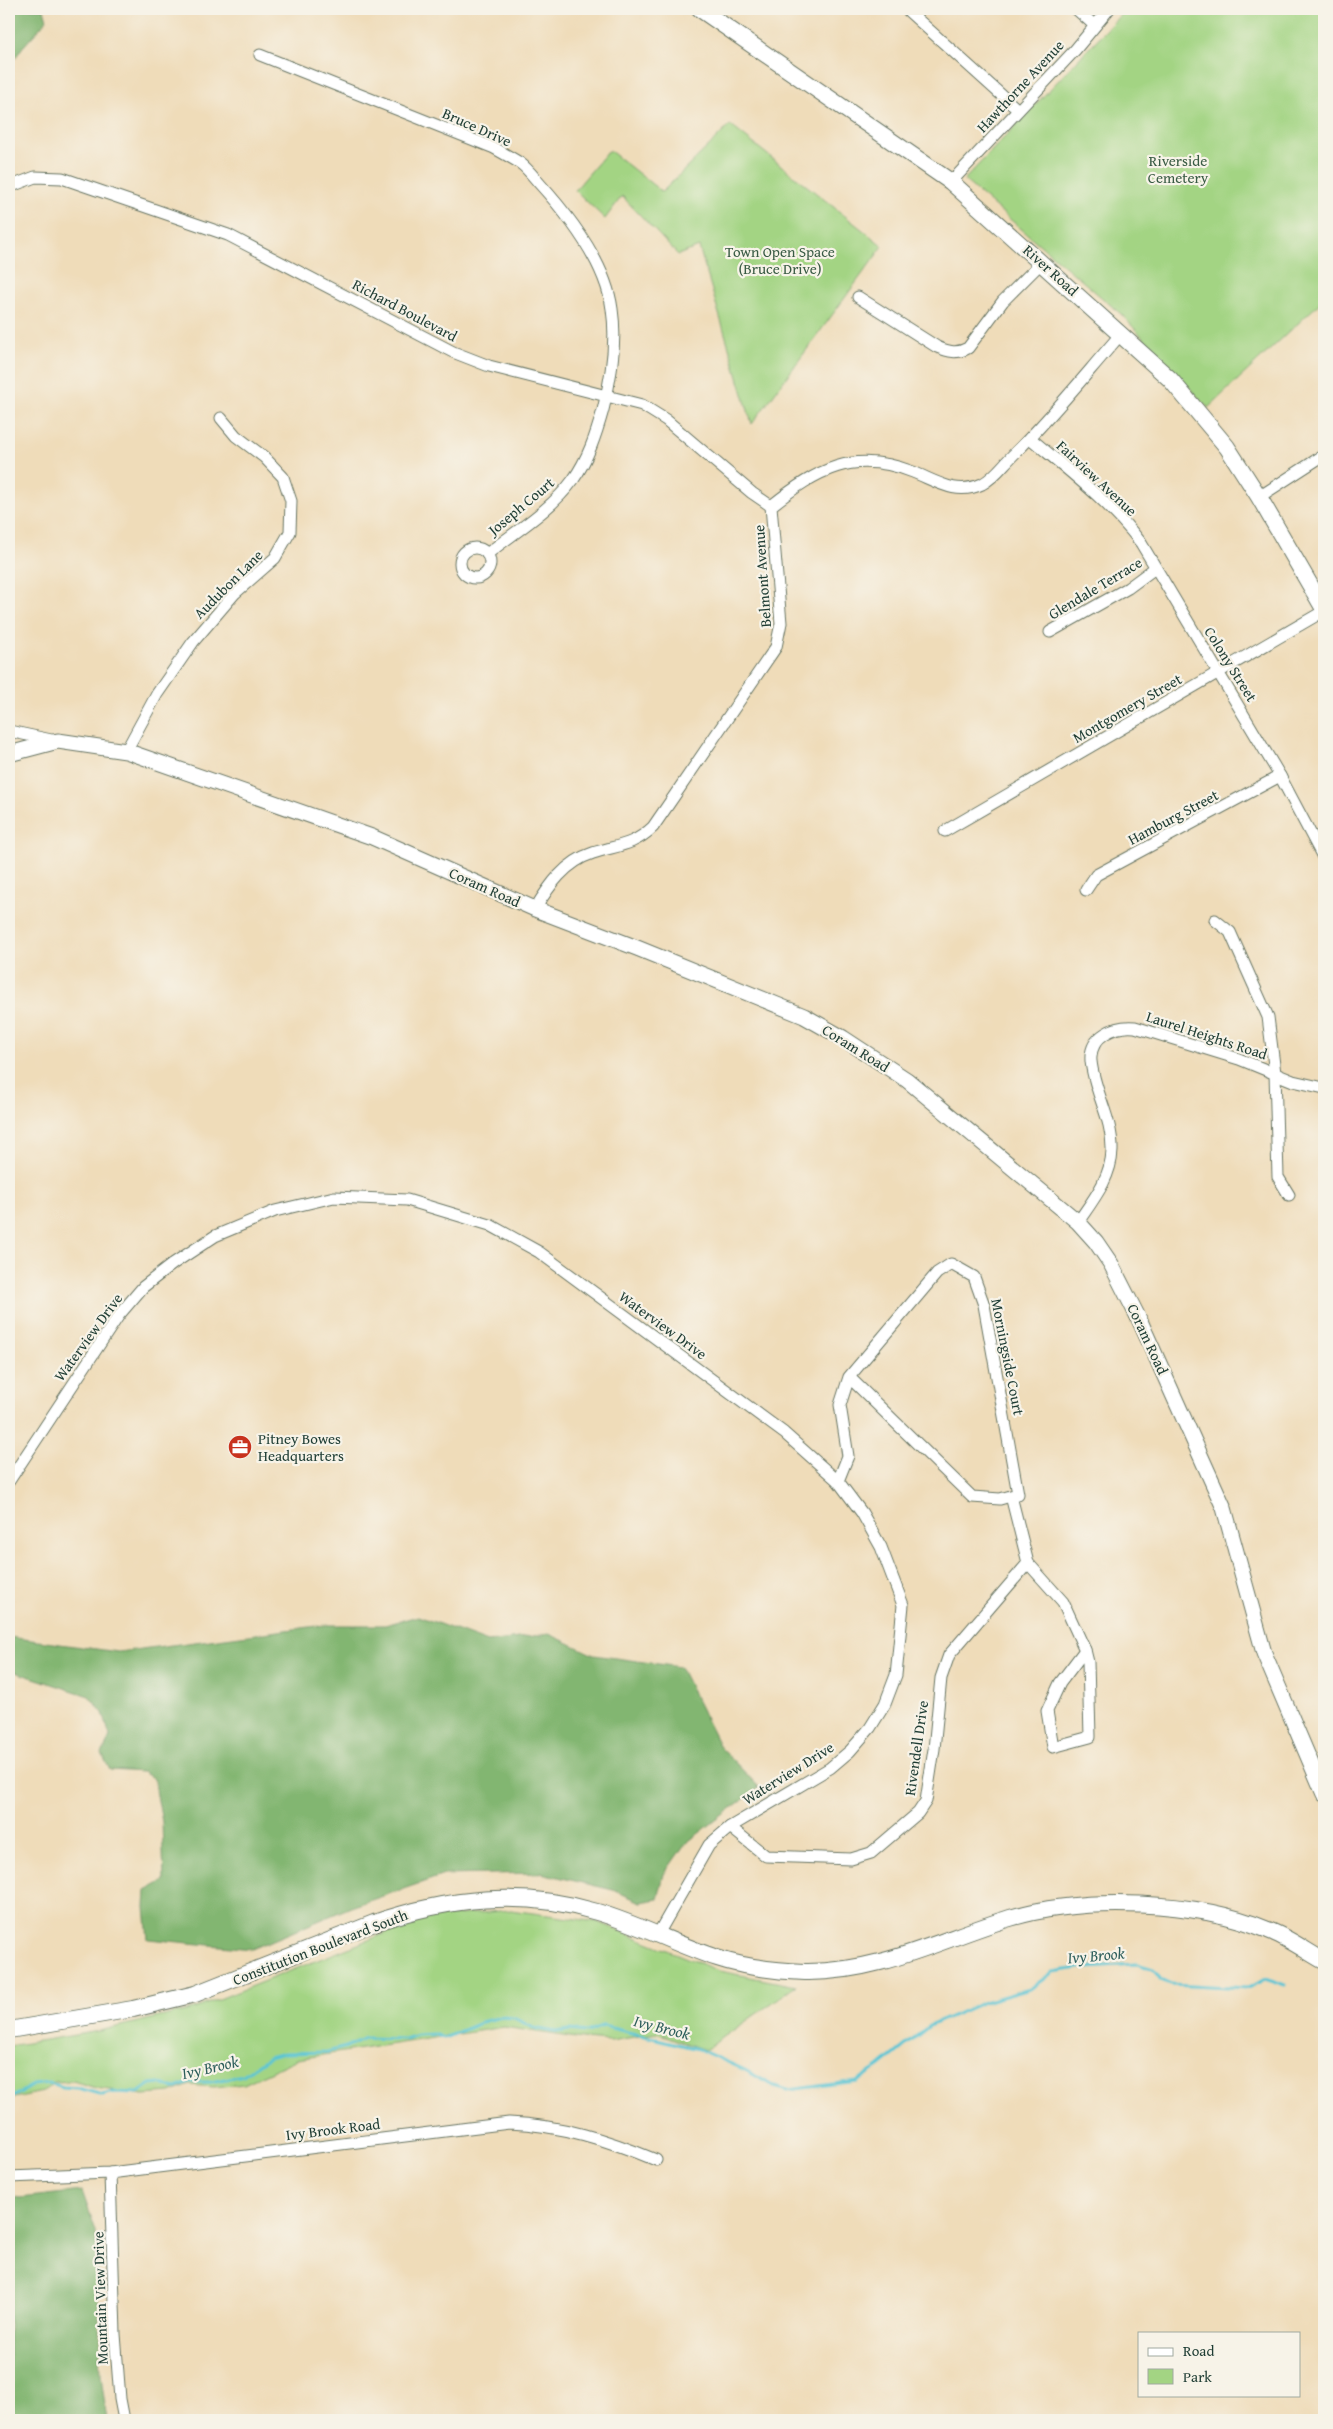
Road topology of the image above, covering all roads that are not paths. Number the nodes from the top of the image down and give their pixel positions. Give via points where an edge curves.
1 (700, 9) edge
2 (906, 9) edge
3 (1076, 9) edge
4 (1109, 9) edge
5 (1094, 25) junction
6 (260, 55) dead end
7 (1018, 110) junction
8 (951, 182) junction
9 (9, 187) edge
10 (1042, 262) junction
11 (858, 297) dead end
12 (1121, 334) junction
13 (606, 396) junction
14 (221, 418) dead end
15 (1030, 438) junction
16 (1324, 455) edge
17 (1259, 497) junction
18 (771, 506) junction
19 (487, 554) dead end
20 (1155, 568) junction
21 (1323, 604) edge
22 (1050, 632) dead end
23 (1220, 673) junction
24 (9, 730) edge
25 (58, 741) junction
26 (126, 751) junction
27 (9, 754) edge
28 (1280, 776) junction
29 (945, 831) dead end
30 (1324, 859) edge
31 (1086, 890) dead end
32 (535, 909) junction
33 (1216, 920) dead end
34 (1275, 1073) junction
35 (1324, 1088) edge
36 (1289, 1195) dead end
37 (1078, 1222) junction
38 (849, 1377) junction
39 (9, 1481) edge
40 (838, 1481) junction
41 (1011, 1496) junction
42 (1028, 1563) junction
43 (1085, 1650) junction
44 (1324, 1794) edge
45 (730, 1827) junction
46 (658, 1934) junction
47 (1324, 1961) edge
48 (9, 2030) edge
49 (656, 2160) dead end
50 (110, 2173) junction
51 (9, 2177) edge
52 (124, 2420) edge

1 - 8 main road, River Road
2 - 7 street
3 - 5 street
4 - 5 street, Hawthorne Avenue
5 - 7 street, Hawthorne Avenue
6 - 13 street, Bruce Drive via 494,148 522,164 582,237 602,277 612,308 614,342
7 - 8 street, Hawthorne Avenue
8 - 10 main road, River Road
9 - 13 street, Richard Boulevard via 35,177 62,178 228,235 453,352 489,366
10 - 11 street via 1003,301 968,348 959,352 938,347
10 - 12 main road, River Road
12 - 15 street, Belmont Avenue
12 - 17 main road, River Road via 1170,380 1211,428
13 - 18 street, Richard Boulevard via 642,405 666,420 752,494
13 - 19 street, Joseph Court via 598,430 573,480 553,502
14 - 26 street, Audubon Lane via 236,436 264,457 283,477 291,501 290,532 275,558 235,593 193,642 157,694
15 - 18 street, Belmont Avenue via 992,477 968,488 949,487 898,466 851,463 810,478
15 - 20 street, Fairview Avenue via 1114,511 1141,544
16 - 17 street
17 - 21 main road, River Road
18 - 32 street, Belmont Avenue via 781,623 776,647 653,827 632,843 591,854 569,867 556,878
20 - 22 street, Glendale Terrace via 1128,588
20 - 23 street, Colony Street
21 - 23 street, Montgomery Street
23 - 28 street, Colony Street
23 - 29 street, Montgomery Street
24 - 25 street
25 - 26 street, Coram Road
25 - 27 street, Coram Road
26 - 32 street, Coram Road via 372,837
28 - 30 street, Colony Street
28 - 31 street, Hamburg Street via 1096,874
32 - 37 street, Coram Road via 804,1016 843,1038 907,1080
33 - 34 street via 1230,932 1268,1017
34 - 35 street, Laurel Heights Road
34 - 36 street via 1278,1177
34 - 37 street, Laurel Heights Road via 1136,1027 1121,1026 1108,1031 1095,1045 1091,1062 1110,1128 1110,1165 1099,1192
37 - 44 street, Coram Road via 1106,1256 1128,1296 1224,1508 1264,1653
38 - 40 street, Morningside Court via 840,1405 848,1456
38 - 41 street via 972,1497 1000,1499
38 - 41 street, Morningside Court via 937,1273 951,1264 974,1277 984,1305 1018,1494
39 - 40 street, Waterview Drive via 118,1315 143,1287 216,1236 275,1211 334,1198 407,1200 490,1225 525,1244 784,1432
40 - 45 street, Waterview Drive via 862,1513 881,1547 903,1605 896,1675 885,1704 850,1751 830,1768
41 - 42 street, Morningside Court
42 - 43 street via 1063,1602
42 - 45 street, Rivendell Drive via 949,1655 941,1678 926,1801 918,1813 871,1854 851,1859 766,1856
43 - 43 street via 1060,1683 1047,1711 1053,1747 1090,1737
45 - 46 street, Waterview Drive via 709,1845
46 - 47 main road, Constitution Boulevard South via 718,1959 806,1972 885,1963 1011,1918 1066,1907 1111,1904 1170,1906 1268,1930
46 - 48 main road, Constitution Boulevard South via 598,1912 552,1901 474,1899 374,1923 194,1994 133,2009
49 - 50 street, Ivy Brook Road via 611,2141 558,2127 509,2123
50 - 51 street, Ivy Brook Road
50 - 52 street, Mountain View Drive via 115,2334

